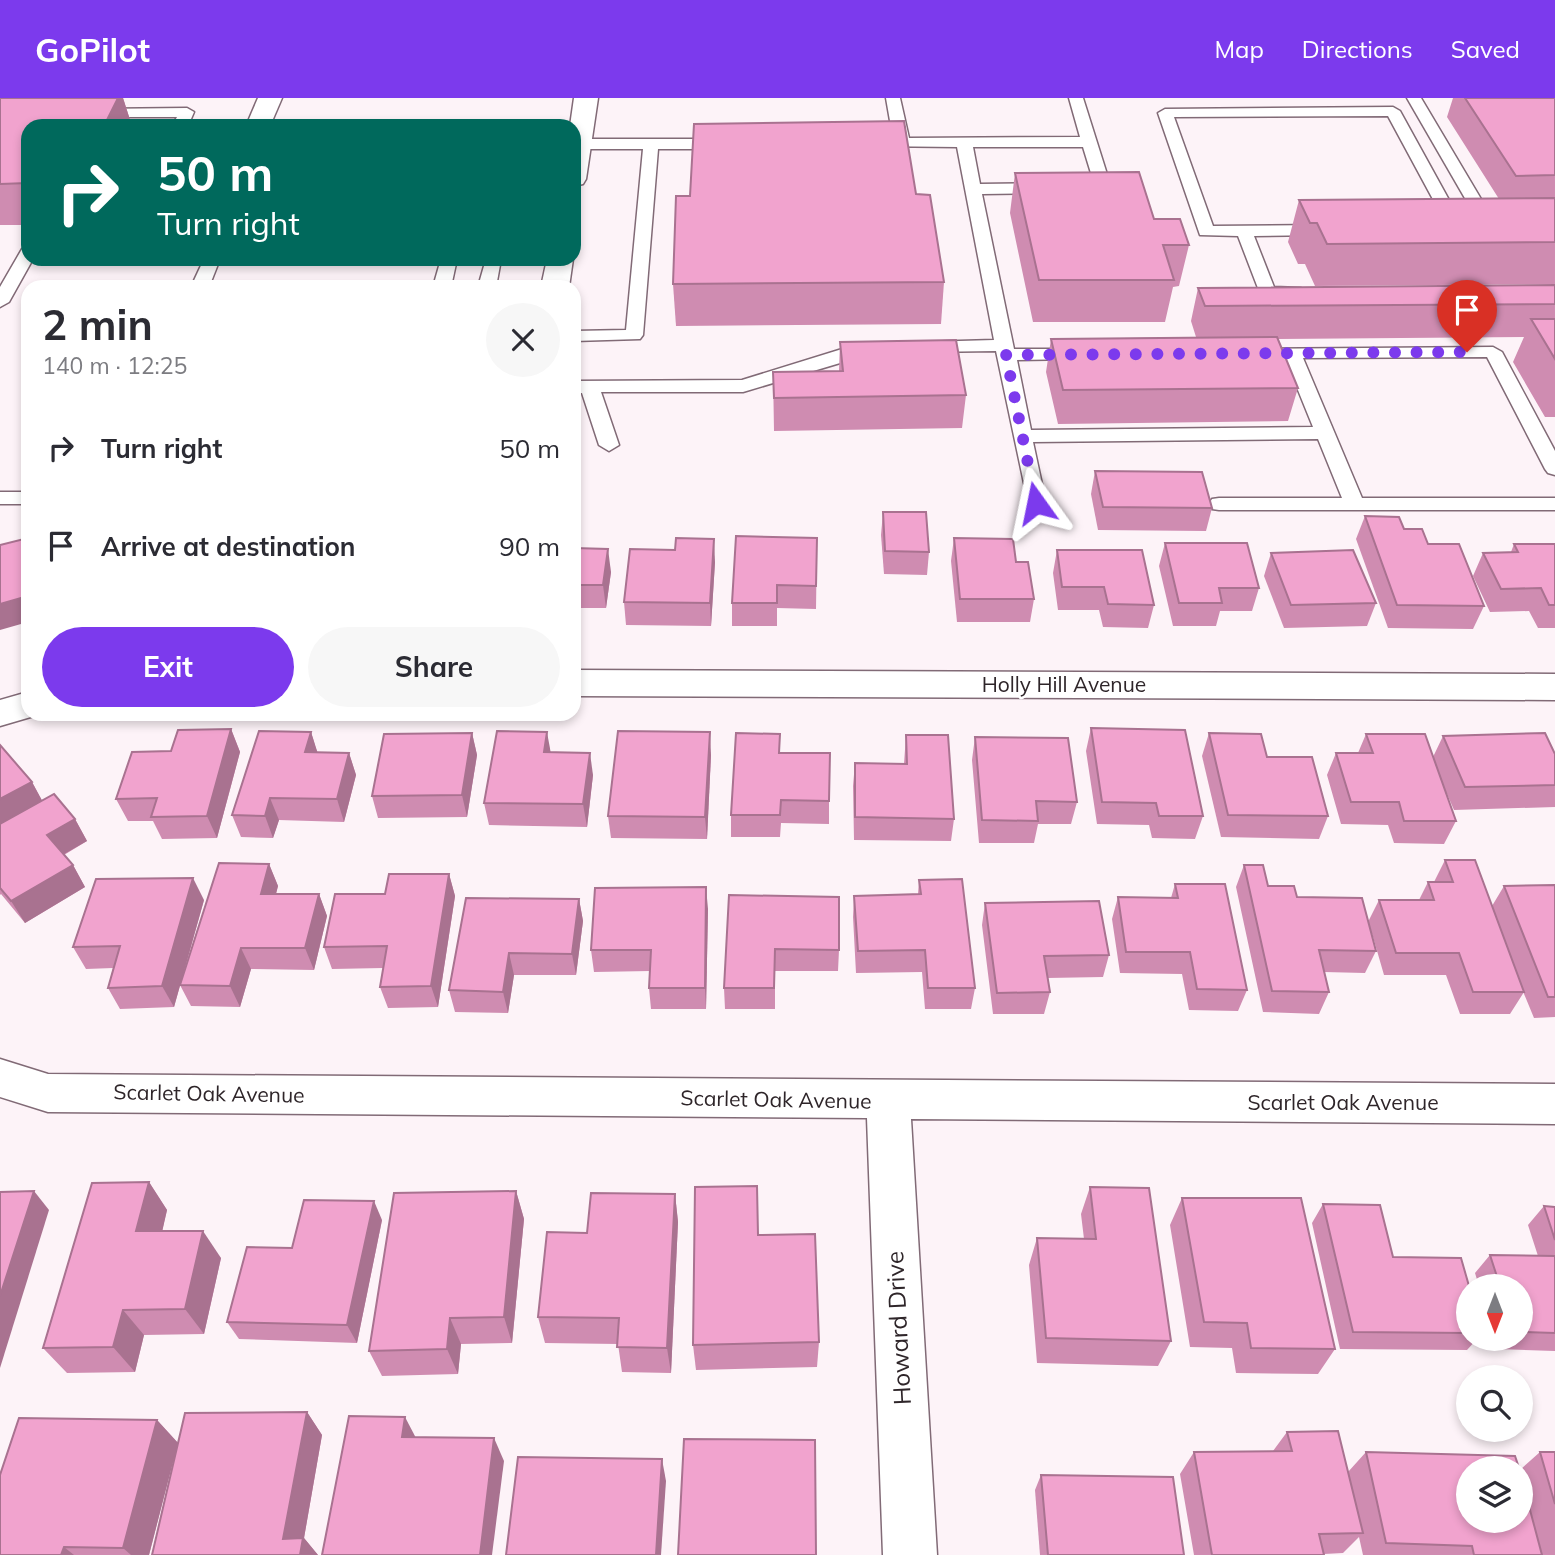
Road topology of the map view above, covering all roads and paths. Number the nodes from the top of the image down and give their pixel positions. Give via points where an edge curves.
1 (270, 98) edge
2 (586, 98) edge
3 (893, 98) edge
4 (1076, 98) edge
5 (1414, 98) edge
6 (80, 114) edge
7 (184, 119) edge
8 (261, 119) edge
9 (581, 124) edge
10 (1088, 142) junction
11 (860, 143) edge
12 (902, 143) junction
13 (964, 143) junction
14 (581, 144) edge
15 (651, 144) junction
16 (734, 144) edge
17 (973, 189) junction
18 (1343, 230) edge
19 (1432, 230) edge
20 (1458, 230) junction
21 (1244, 231) junction
22 (21, 265) edge
23 (1308, 292) edge
24 (0, 302) edge
25 (581, 336) edge
26 (1005, 350) junction
27 (1238, 353) edge
28 (1292, 353) junction
29 (1101, 354) edge
30 (582, 387) edge
31 (1325, 433) junction
32 (1023, 436) junction
33 (609, 445) dead end
34 (1555, 469) edge
35 (0, 498) edge
36 (21, 498) edge
37 (1036, 503) dead end
38 (1555, 504) edge
39 (1219, 505) dead end
40 (1355, 505) junction
41 (581, 682) edge
42 (1555, 687) edge
43 (21, 707) edge
44 (0, 713) edge
45 (0, 1078) edge
46 (888, 1101) junction
47 (1555, 1104) edge
48 (909, 1555) edge

1 - 8 street
2 - 9 street
3 - 12 lane
4 - 10 lane
5 - 20 lane via 1497,229
6 - 7 lane via 187,112
10 - 13 lane
10 - 17 lane via 1103,187
11 - 12 lane
12 - 13 lane
13 - 17 lane
14 - 15 lane
15 - 16 lane
15 - 25 lane via 634,335
17 - 26 lane
18 - 21 lane
19 - 20 lane
20 - 21 lane via 1393,111 1165,113 1206,231
21 - 23 lane via 1267,292
22 - 24 lane
26 - 29 lane
26 - 30 lane via 861,349 743,386
26 - 32 lane
27 - 28 lane
28 - 31 lane
28 - 34 lane via 1493,352
30 - 33 lane
31 - 32 lane
31 - 40 lane
32 - 37 lane
35 - 36 lane
38 - 40 lane
39 - 40 lane
41 - 42 street, Holly Hill Avenue
43 - 44 street
45 - 46 street, Scarlet Oak Avenue via 48,1093
46 - 47 street, Scarlet Oak Avenue
46 - 48 street, Howard Drive

